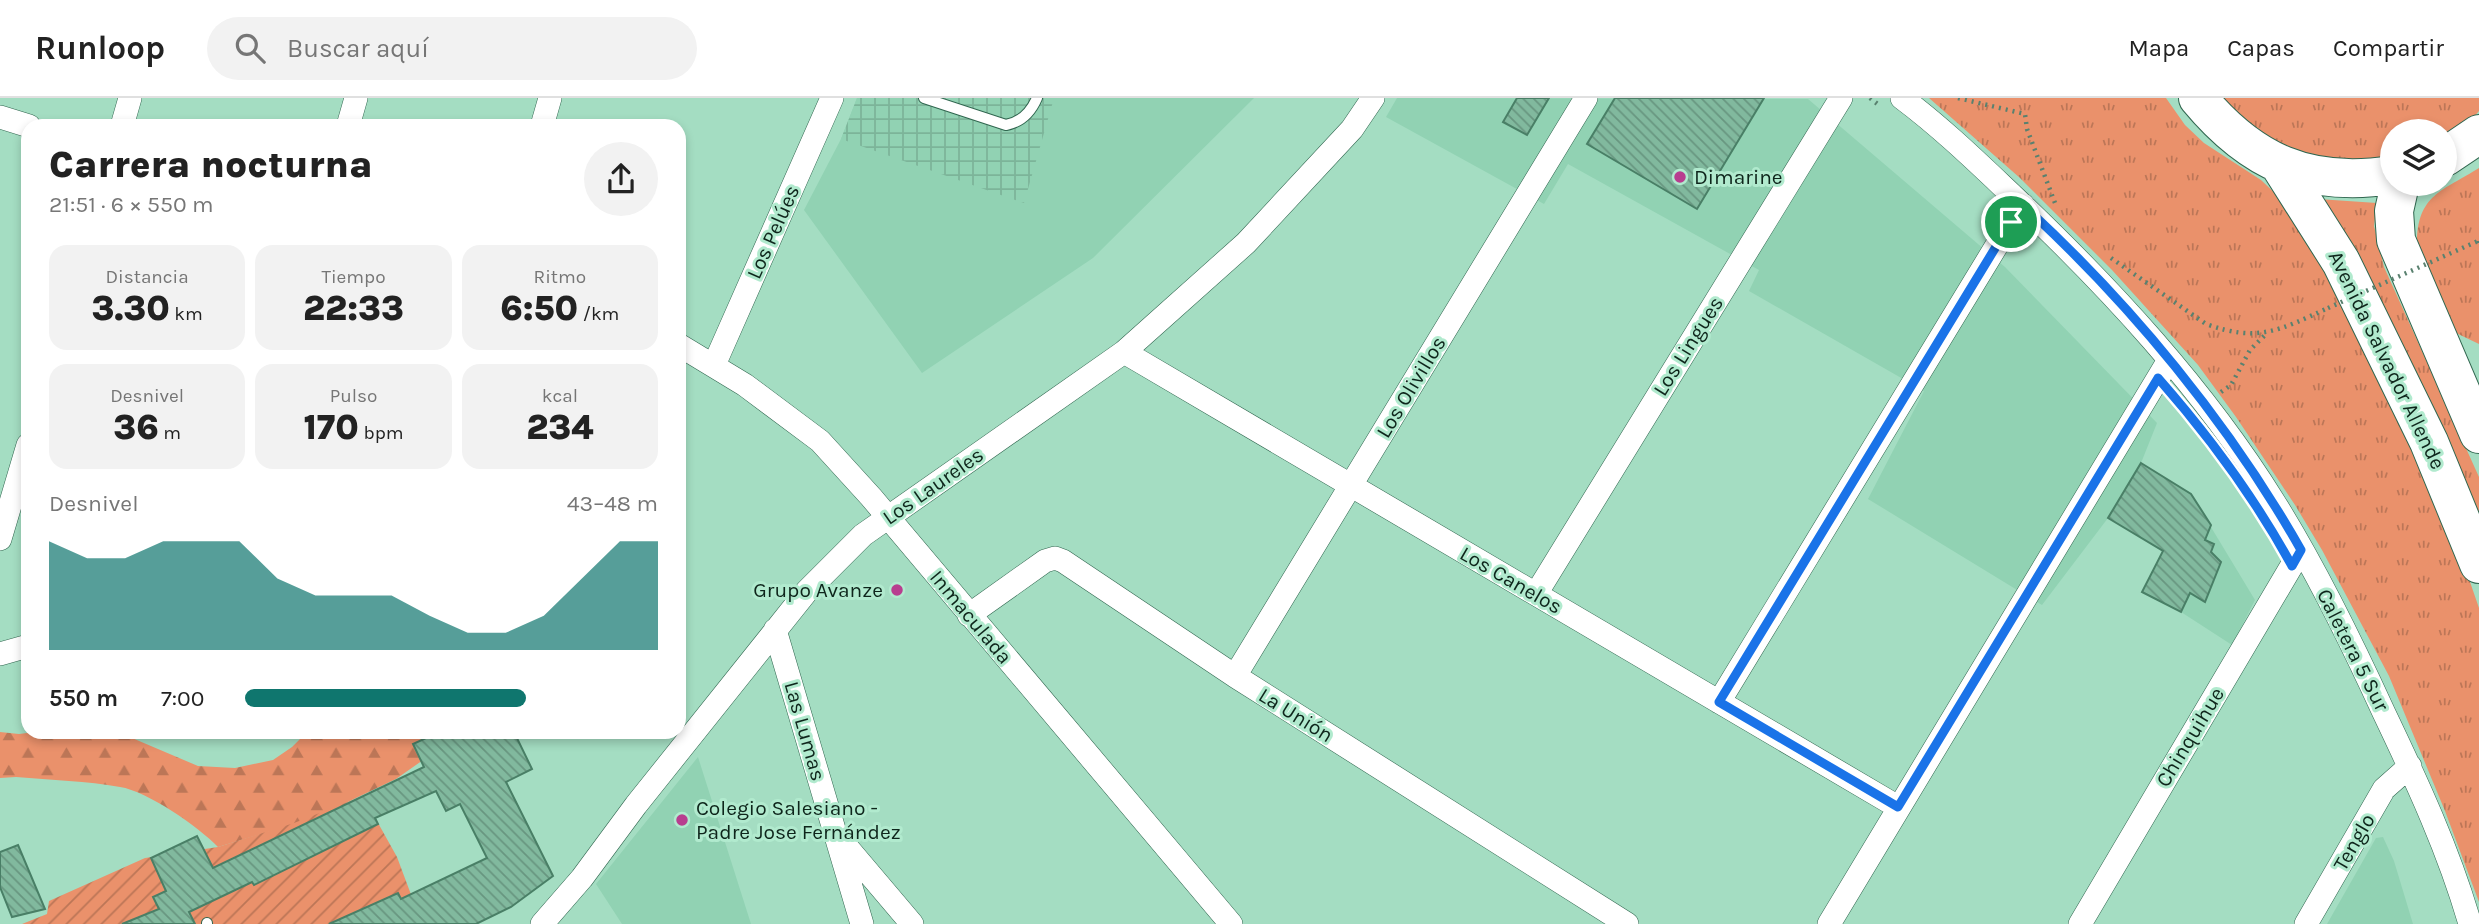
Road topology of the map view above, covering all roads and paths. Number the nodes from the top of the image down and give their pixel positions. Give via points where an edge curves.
1 (130, 98) edge
2 (356, 98) edge
3 (550, 98) edge
4 (832, 98) edge
5 (924, 98) edge
6 (1037, 98) edge
7 (1373, 98) edge
8 (1587, 98) edge
9 (1841, 98) edge
10 (1870, 98) edge
11 (1958, 98) edge
12 (2198, 98) edge
13 (1896, 106) edge
14 (0, 117) edge
15 (124, 119) edge
16 (350, 119) edge
17 (544, 119) edge
18 (21, 124) edge
19 (2479, 134) edge
20 (2457, 149) edge
21 (2279, 164) junction
22 (2380, 177) edge
23 (2397, 196) edge
24 (2023, 205) junction
25 (2056, 206) dead end
26 (2479, 242) edge
27 (2109, 257) dead end
28 (2267, 333) junction
29 (686, 349) edge
30 (1124, 352) junction
31 (2169, 360) junction
32 (713, 365) junction
33 (2231, 385) dead end
34 (2479, 434) edge
35 (21, 468) edge
36 (1351, 485) junction
37 (887, 518) junction
38 (0, 539) edge
39 (2301, 550) junction
40 (2479, 564) edge
41 (1536, 594) junction
42 (969, 615) junction
43 (775, 630) junction
44 (21, 648) edge
45 (0, 654) edge
46 (1235, 676) junction
47 (1719, 702) junction
48 (2410, 766) junction
49 (1898, 807) junction
50 (834, 832) junction
51 (542, 924) edge
52 (862, 924) edge
53 (912, 924) edge
54 (1231, 924) edge
55 (1627, 924) edge
56 (1829, 924) edge
57 (2080, 924) edge
58 (2306, 924) edge
59 (2470, 924) edge

1 - 15 street
2 - 16 street
3 - 17 street
4 - 32 street, Los Pelúes
5 - 6 lane via 1006,125 1020,121
7 - 30 street, Los Laureles via 1352,129 1246,243
8 - 36 street, Los Olivillos
9 - 41 street, Los Lingues
10 - 13 path
11 - 25 path via 2025,114 2026,129
12 - 21 highway via 2220,125
13 - 24 street, Caletera 5 Sur via 1945,133
14 - 18 street
19 - 20 highway
21 - 22 highway via 2320,177
21 - 40 highway, Avenida Salvador Allende via 2341,262 2429,442
23 - 34 highway via 2396,240
24 - 31 street, Caletera 5 Sur via 2075,255
24 - 47 street
26 - 28 path, bridge
27 - 28 path via 2206,324 2236,333
28 - 33 path via 2250,350
29 - 32 street, Inmaculada
30 - 36 street, Los Canelos
30 - 37 street, Los Laureles
31 - 39 street, Caletera 5 Sur via 2244,458
31 - 49 street
32 - 37 street, Inmaculada via 820,441
35 - 38 street
36 - 41 street, Los Canelos
36 - 46 street, Los Olivillos
37 - 42 street, Inmaculada
37 - 43 street, Los Laureles via 863,535 807,591
39 - 48 street, Caletera 5 Sur
39 - 57 street, Chinquihue
41 - 47 street, Los Canelos
42 - 46 street, La Unión via 1055,558
42 - 54 street, Inmaculada
43 - 50 street, Las Lumas
43 - 51 street, Los Laureles
44 - 45 street
46 - 55 street, La Unión
47 - 49 street, Los Canelos
48 - 58 street, Tenglo via 2384,789
48 - 59 street, Caletera 5 Sur
49 - 56 street
50 - 52 street, Las Lumas
50 - 53 street, Las Lumas

